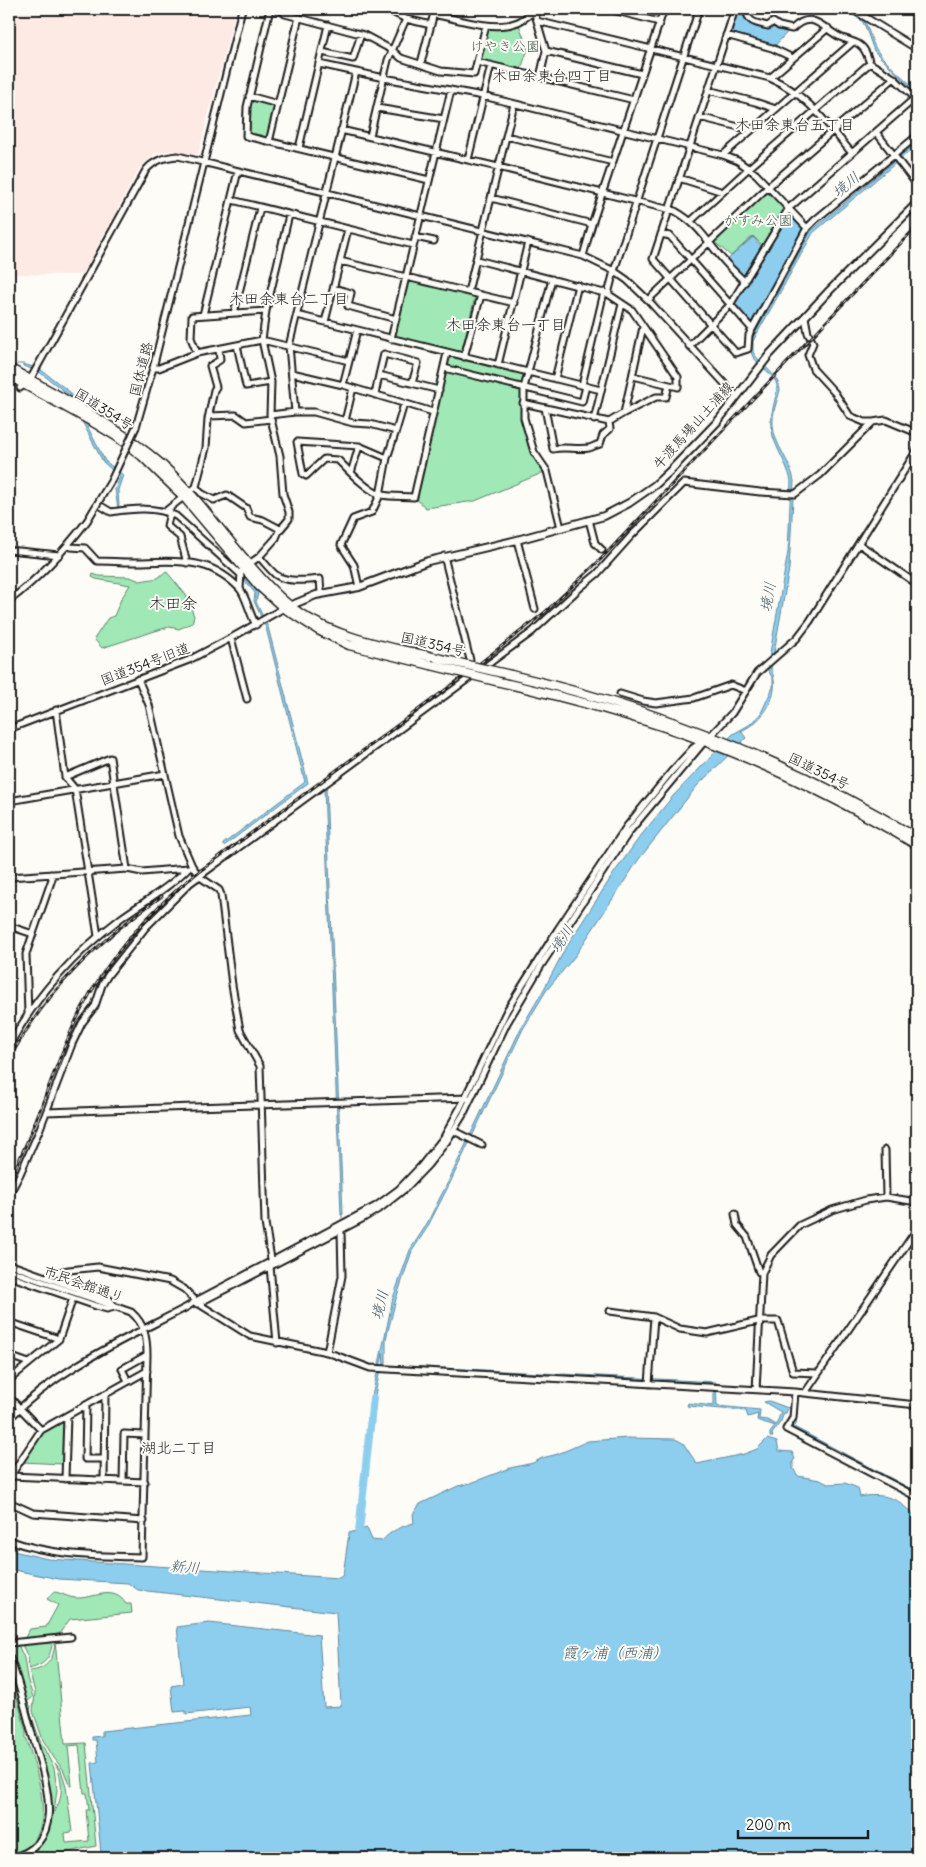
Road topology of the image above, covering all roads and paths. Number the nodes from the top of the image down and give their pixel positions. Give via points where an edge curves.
1 (242, 9) edge
2 (270, 9) edge
3 (280, 9) edge
4 (386, 9) edge
5 (609, 9) edge
6 (664, 9) edge
7 (699, 9) edge
8 (735, 9) edge
9 (745, 9) edge
10 (852, 9) edge
11 (536, 10) edge
12 (434, 12) edge
13 (299, 17) junction
14 (406, 19) junction
15 (538, 21) junction
16 (659, 22) junction
17 (328, 25) junction
18 (431, 25) junction
19 (486, 25) junction
20 (828, 28) junction
21 (361, 34) junction
22 (726, 36) junction
23 (853, 42) junction
24 (651, 48) junction
25 (917, 49) edge
26 (392, 50) junction
27 (546, 51) junction
28 (322, 52) junction
29 (684, 56) junction
30 (793, 58) junction
31 (477, 62) junction
32 (870, 63) junction
33 (319, 64) junction
34 (421, 64) junction
35 (716, 64) junction
36 (491, 65) junction
37 (356, 72) junction
38 (642, 74) junction
39 (540, 77) junction
40 (384, 78) junction
41 (770, 78) junction
42 (894, 78) junction
43 (451, 90) junction
44 (708, 90) junction
45 (796, 92) junction
46 (249, 96) junction
47 (483, 96) junction
48 (916, 99) edge
49 (634, 100) junction
50 (278, 104) junction
51 (514, 104) junction
52 (377, 108) junction
53 (776, 109) junction
54 (815, 111) junction
55 (699, 117) junction
56 (444, 119) junction
57 (341, 130) junction
58 (624, 130) junction
59 (751, 130) junction
60 (833, 131) junction
61 (876, 132) junction
62 (370, 136) junction
63 (506, 136) junction
64 (917, 136) edge
65 (657, 138) junction
66 (269, 142) junction
67 (689, 146) junction
68 (299, 148) junction
69 (436, 152) junction
70 (852, 153) junction
71 (894, 154) junction
72 (723, 155) junction
73 (335, 157) junction
74 (468, 160) junction
75 (204, 162) junction
76 (613, 162) junction
77 (498, 167) junction
78 (750, 168) junction
79 (238, 171) junction
80 (679, 178) junction
81 (429, 180) junction
82 (917, 185) edge
83 (769, 186) junction
84 (327, 192) junction
85 (723, 192) junction
86 (603, 193) junction
87 (491, 198) junction
88 (232, 200) junction
89 (637, 201) junction
90 (917, 203) edge
91 (260, 208) junction
92 (789, 208) junction
93 (669, 209) junction
94 (289, 215) junction
95 (420, 215) junction
96 (691, 221) junction
97 (319, 222) junction
98 (592, 224) junction
99 (807, 228) junction
100 (348, 229) junction
101 (483, 231) junction
102 (661, 234) junction
103 (415, 237) junction
104 (434, 241) dead end
105 (710, 241) junction
106 (528, 242) junction
107 (413, 245) junction
108 (583, 256) junction
109 (477, 260) junction
110 (690, 260) junction
111 (340, 261) junction
112 (521, 271) junction
113 (614, 271) junction
114 (406, 276) junction
115 (670, 278) junction
116 (552, 279) junction
117 (745, 282) junction
118 (578, 285) junction
119 (334, 288) junction
120 (468, 292) junction
121 (606, 293) junction
122 (481, 295) junction
123 (648, 300) junction
124 (514, 303) junction
125 (622, 304) junction
126 (730, 306) junction
127 (266, 311) junction
128 (234, 313) junction
129 (203, 315) junction
130 (297, 315) junction
131 (805, 317) junction
132 (396, 319) junction
133 (325, 322) junction
134 (712, 325) junction
135 (643, 327) junction
136 (752, 329) junction
137 (356, 330) junction
138 (390, 338) junction
139 (262, 340) junction
140 (237, 345) junction
141 (289, 346) junction
142 (689, 346) junction
143 (219, 349) junction
144 (197, 353) junction
145 (448, 353) junction
146 (464, 357) junction
147 (349, 360) junction
148 (498, 365) junction
149 (9, 368) edge
150 (153, 368) junction
151 (444, 368) junction
152 (528, 372) junction
153 (292, 373) junction
154 (379, 375) junction
155 (9, 376) edge
156 (633, 376) junction
157 (555, 379) junction
158 (271, 382) junction
159 (412, 383) junction
160 (25, 385) junction
161 (343, 385) junction
162 (669, 385) junction
163 (584, 386) junction
164 (353, 388) junction
165 (524, 388) junction
166 (438, 390) junction
167 (601, 390) junction
168 (375, 395) junction
169 (736, 396) junction
170 (523, 403) junction
171 (404, 404) junction
172 (545, 408) junction
173 (295, 412) junction
174 (433, 412) junction
175 (624, 413) junction
176 (209, 416) junction
177 (270, 417) junction
178 (594, 420) junction
179 (345, 421) junction
180 (608, 422) junction
181 (873, 422) junction
182 (396, 432) junction
183 (917, 433) edge
184 (359, 446) junction
185 (917, 450) edge
186 (388, 458) junction
187 (351, 473) junction
188 (196, 486) junction
189 (187, 495) junction
190 (380, 495) junction
191 (101, 506) dead end
192 (169, 512) junction
193 (589, 520) junction
194 (561, 528) junction
195 (280, 529) junction
196 (517, 540) junction
197 (859, 544) junction
198 (68, 545) junction
199 (9, 550) edge
200 (602, 550) tunnel mouth
201 (59, 555) junction
202 (444, 556) junction
203 (259, 557) junction
204 (187, 563) junction
205 (245, 569) junction
206 (917, 584) edge
207 (359, 587) junction
208 (240, 589) junction
209 (321, 594) junction
210 (9, 601) edge
211 (287, 607) junction
212 (535, 609) dead end
213 (256, 625) junction
214 (231, 638) junction
215 (470, 660) dead end
216 (138, 679) junction
217 (746, 691) junction
218 (620, 694) dead end
219 (247, 699) dead end
220 (56, 710) junction
221 (9, 729) edge
222 (708, 739) junction
223 (737, 750) junction
224 (165, 774) junction
225 (65, 777) junction
226 (113, 783) junction
227 (76, 789) junction
228 (9, 801) edge
229 (917, 838) edge
230 (917, 845) edge
231 (190, 867) junction
232 (127, 869) junction
233 (87, 871) junction
234 (51, 874) junction
235 (9, 877) edge
236 (200, 877) junction
237 (9, 926) edge
238 (33, 934) junction
239 (98, 936) junction
240 (28, 1014) junction
241 (12, 1035) edge
242 (9, 1047) edge
243 (465, 1098) junction
244 (472, 1098) junction
245 (262, 1104) junction
246 (46, 1112) junction
247 (454, 1131) junction
248 (481, 1144) dead end
249 (885, 1150) dead end
250 (9, 1195) edge
251 (886, 1197) junction
252 (917, 1202) edge
253 (735, 1214) dead end
254 (917, 1229) edge
255 (341, 1231) junction
256 (9, 1264) edge
257 (270, 1265) junction
258 (9, 1270) edge
259 (762, 1273) junction
260 (9, 1276) edge
261 (47, 1277) junction
262 (73, 1298) junction
263 (197, 1302) junction
264 (115, 1307) junction
265 (610, 1311) dead end
266 (654, 1317) junction
267 (758, 1321) junction
268 (9, 1322) edge
269 (144, 1329) junction
270 (59, 1339) junction
271 (278, 1343) junction
272 (327, 1352) junction
273 (147, 1355) junction
274 (9, 1356) edge
275 (29, 1363) junction
276 (146, 1371) junction
277 (817, 1374) junction
278 (9, 1380) edge
279 (128, 1381) junction
280 (649, 1384) junction
281 (756, 1390) junction
282 (795, 1392) junction
283 (805, 1393) junction
284 (105, 1394) junction
285 (9, 1397) edge
286 (86, 1404) junction
287 (917, 1405) edge
288 (20, 1407) junction
289 (67, 1416) junction
290 (9, 1419) edge
291 (41, 1430) junction
292 (146, 1435) junction
293 (104, 1459) junction
294 (10, 1477) edge
295 (65, 1479) junction
296 (104, 1481) junction
297 (123, 1482) junction
298 (145, 1482) junction
299 (917, 1497) edge
300 (9, 1502) edge
301 (144, 1520) junction
302 (9, 1540) edge
303 (71, 1637) dead end
304 (9, 1643) edge
305 (9, 1656) edge
306 (11, 1858) edge

1 - 75 street, 国体道路
2 - 46 street
3 - 13 street via 285,14
4 - 14 street
5 - 16 street
6 - 16 street
7 - 29 street
8 - 22 street
9 - 20 street via 748,19 768,26 773,22 792,29 797,23 811,20
10 - 25 street
11 - 15 street
11 - 19 street via 512,24
12 - 18 street
12 - 19 street
13 - 17 street
13 - 50 street
14 - 18 street
14 - 26 street
15 - 24 street
15 - 27 street
16 - 24 street
17 - 21 street
17 - 28 street
18 - 34 street
19 - 31 street
20 - 23 street
20 - 30 street
21 - 26 street
21 - 28 street via 352,59
22 - 30 street via 772,48
22 - 35 street
23 - 32 street via 866,51
23 - 45 street
24 - 29 street
24 - 38 street
26 - 34 street via 401,58
26 - 40 street
27 - 38 street
27 - 39 street
28 - 33 street
29 - 35 street
29 - 65 street
30 - 41 street
31 - 34 street via 474,74 441,71
31 - 36 street
32 - 42 street
32 - 54 street
33 - 37 street
33 - 68 street
35 - 41 street
35 - 44 street
36 - 39 street
36 - 47 street
37 - 40 street
37 - 57 street
38 - 49 street
39 - 49 street
40 - 43 street
40 - 52 street
41 - 45 street
42 - 48 street
42 - 60 street
43 - 47 street
43 - 56 street
44 - 53 street
44 - 55 street
45 - 53 street
45 - 54 street
46 - 50 street
46 - 66 street via 246,136
47 - 51 street
47 - 74 street
48 - 61 street
49 - 58 street
50 - 66 street
51 - 58 street
51 - 63 street
52 - 56 street
52 - 62 street
53 - 59 street
54 - 60 street
54 - 78 street
55 - 59 street
55 - 67 street
56 - 69 street
57 - 62 street
57 - 73 street
58 - 65 street
58 - 76 street
59 - 72 street
60 - 70 street
60 - 83 street
61 - 70 street
61 - 71 street
62 - 69 street
63 - 76 street
63 - 77 street
64 - 71 street
65 - 67 street
65 - 89 street
66 - 68 street
67 - 72 street
67 - 80 street
68 - 73 street
69 - 74 street
69 - 81 street
70 - 92 street
71 - 82 street
71 - 99 street
72 - 78 street
73 - 81 street
73 - 84 street
74 - 77 street
75 - 79 street
75 - 150 street, 国体道路
75 - 160 street via 169,156 149,166
76 - 86 street
77 - 86 street
77 - 87 street
78 - 83 street
78 - 85 street
79 - 84 street
79 - 88 street
80 - 85 street
80 - 93 street
81 - 95 street
83 - 92 street
83 - 105 street
84 - 95 street
84 - 97 street
85 - 96 street
86 - 89 street
86 - 98 street
87 - 98 street
87 - 101 street
88 - 91 street
88 - 129 street
89 - 93 street
89 - 113 street
90 - 131 main road, 牛渡馬場山土浦線
91 - 94 street
91 - 128 street
92 - 99 street
92 - 117 street
93 - 96 street
93 - 102 street
94 - 97 street
94 - 127 street
95 - 101 street
95 - 103 street
96 - 105 street
97 - 100 street
97 - 130 street
98 - 108 street
99 - 136 street
100 - 107 street
100 - 111 street
101 - 106 street
101 - 109 street
102 - 110 street via 670,236
102 - 115 street via 652,259
103 - 104 street
103 - 107 street
105 - 110 street
105 - 117 street via 724,262
106 - 108 street
106 - 112 street
107 - 114 street
108 - 113 street
109 - 112 street
109 - 120 street
110 - 115 street
110 - 126 street
111 - 114 street
111 - 119 street
112 - 116 street
112 - 124 street
113 - 121 street
113 - 123 street
114 - 120 street
114 - 132 street
115 - 123 street
115 - 134 street
116 - 118 street
116 - 152 street
117 - 126 street
118 - 121 street
118 - 157 street
119 - 132 street via 351,293 348,306
119 - 133 street
120 - 122 street
121 - 125 street
121 - 163 street
122 - 124 street
122 - 146 street
123 - 142 street
124 - 148 street
125 - 135 street via 632,310
125 - 167 street
126 - 134 street
126 - 136 street
127 - 128 street
127 - 139 street
128 - 129 street
129 - 144 street via 192,316 191,338
130 - 133 street
130 - 141 street
131 - 169 main road, 牛渡馬場山土浦線
131 - 181 street via 813,343 808,356 813,369 835,392 850,416
132 - 138 street
133 - 137 street
134 - 136 street via 736,353 748,350 747,339
134 - 142 street
135 - 156 street
135 - 162 street via 678,377 678,387
137 - 138 street
137 - 147 street
138 - 145 street
139 - 140 street
139 - 141 street
139 - 158 street
140 - 143 street
140 - 158 street via 246,386
141 - 147 street
141 - 153 street
142 - 169 street
143 - 144 street
143 - 176 street via 220,360 210,366 216,387
144 - 150 street
145 - 146 street
145 - 151 street
146 - 148 street
147 - 161 street
148 - 152 street
149 - 160 highway, 国道354号
150 - 198 street, 国体道路, bridge via 136,427 110,482
151 - 165 street
151 - 166 street
152 - 157 street
152 - 165 street
153 - 161 street
153 - 173 street
154 - 159 street
154 - 159 street via 384,354 418,363
154 - 168 street
155 - 160 highway, 国道354号
156 - 162 street
156 - 175 street
157 - 163 street
158 - 177 street
159 - 166 street
160 - 189 highway, 国道354号 via 82,408 120,431 163,466
161 - 164 street
162 - 175 street via 666,397 656,397
163 - 165 street via 582,402
163 - 167 street
164 - 168 street
164 - 179 street
165 - 170 street
166 - 174 street
167 - 178 street
168 - 171 street
169 - 193 main road, 牛渡馬場山土浦線 via 707,432 655,486 612,513
170 - 172 street
170 - 194 street via 530,441 547,471
171 - 174 street
171 - 182 street
172 - 178 street
172 - 180 street via 552,449 590,448 600,444 610,429
173 - 177 street
173 - 179 street via 314,412
174 - 190 street via 414,497
175 - 180 street
176 - 177 street via 236,415 246,422
176 - 188 street via 206,448
177 - 195 street via 289,512 289,519
178 - 180 street
179 - 182 street
181 - 183 street via 886,420
181 - 236 street via 820,475 792,494 684,483 532,632
182 - 186 street
184 - 186 street
184 - 187 street
184 - 187 street via 297,442 306,476 324,459 338,460
185 - 197 street
186 - 190 street
187 - 190 street
188 - 189 street
188 - 195 street via 211,500 227,495 246,508 250,517
189 - 192 street
189 - 205 highway, 国道354号
190 - 207 street via 372,512 353,518 341,545 354,566
191 - 192 street via 111,512 123,509
192 - 204 street via 167,526 180,537
192 - 205 street
193 - 194 main road, 牛渡馬場山土浦線
193 - 200 street via 596,543
194 - 196 main road, 牛渡馬場山土浦線
195 - 203 street
196 - 202 main road, 牛渡馬場山土浦線
196 - 212 street
197 - 206 street
197 - 217 street via 797,638 757,673
198 - 201 street, 国体道路
198 - 204 street via 85,548 96,561
199 - 201 street
201 - 210 street, 国体道路
202 - 207 main road, 牛渡馬場山土浦線
202 - 215 street
203 - 205 street
203 - 209 street via 284,578 320,579
204 - 208 street via 208,568
205 - 208 street
205 - 211 highway, 国道354号 via 259,586
207 - 209 main road, 牛渡馬場山土浦線
208 - 213 street
209 - 211 main road, 牛渡馬場山土浦線
211 - 213 street, 国道354号旧道
211 - 222 highway, 国道354号, bridge via 345,635 558,686 619,704
211 - 222 highway, 国道354号, bridge via 318,630 349,645 611,710
213 - 214 street, 国道354号旧道
214 - 216 street, 国道354号旧道 via 189,660
214 - 219 street
216 - 220 street, 国道354号旧道
216 - 224 street via 149,705
217 - 218 street via 731,685 694,698 656,703
217 - 222 street via 735,709
220 - 221 street, 国道354号旧道
220 - 225 street
222 - 223 highway, 国道354号
222 - 243 street via 693,748 642,805 611,849 507,1010
222 - 244 street via 629,832 542,964 507,1023
223 - 229 highway, 国道354号 via 856,803
223 - 230 highway, 国道354号 via 846,804
224 - 226 street
224 - 231 street via 179,836
225 - 226 street via 110,758
225 - 227 street
226 - 227 street
226 - 232 street
227 - 228 street
227 - 233 street
231 - 232 street via 142,872
231 - 236 street
231 - 239 street
232 - 233 street
233 - 234 street
233 - 239 street
234 - 235 street
234 - 238 street
236 - 245 street via 221,895 240,1030 260,1066
236 - 246 street via 146,927 108,975 95,1006 72,1044
237 - 238 street
238 - 240 street via 26,954
239 - 240 street via 53,982
240 - 241 street
241 - 242 street
243 - 244 street
243 - 245 street
243 - 257 street via 444,1137 399,1189 376,1206
244 - 247 street
245 - 246 street
245 - 257 street via 265,1223
246 - 250 street
247 - 248 street
247 - 255 street via 406,1188 382,1207
249 - 251 street
251 - 252 street
251 - 259 street via 832,1210 800,1225 771,1255
253 - 259 street via 737,1225 747,1237
254 - 277 street
255 - 257 street
255 - 272 street via 342,1276
256 - 261 street
257 - 263 street
257 - 271 street
258 - 264 street, 市民会館通り
259 - 267 street
260 - 262 street
261 - 263 street via 69,1270 98,1267 170,1281
261 - 264 street via 110,1300
262 - 264 street via 107,1308
262 - 270 street
263 - 269 street
263 - 271 street via 250,1336
264 - 269 street, 市民会館通り via 131,1312
265 - 266 street
266 - 267 street via 680,1330 706,1333
266 - 280 street
267 - 277 street via 778,1321 793,1372
267 - 281 street
268 - 270 street
269 - 273 street
269 - 288 street via 74,1366
270 - 275 street
271 - 272 street
272 - 280 street via 370,1368
273 - 276 street
273 - 279 street via 122,1369
274 - 275 street
275 - 278 street
276 - 279 street
276 - 292 street
277 - 283 street
279 - 284 street
280 - 281 street
281 - 282 street
282 - 283 street
282 - 299 street via 793,1418 786,1428
283 - 287 street
284 - 286 street
284 - 293 street
285 - 288 street
286 - 289 street
286 - 293 street via 85,1459
288 - 290 street
288 - 291 street
289 - 291 street
289 - 295 street
291 - 294 street
292 - 297 street via 124,1434
292 - 298 street
293 - 296 street
294 - 295 street
295 - 296 street
296 - 297 street
297 - 298 street
298 - 301 street
300 - 301 street via 33,1513
301 - 302 street via 142,1557 59,1552
303 - 304 street
305 - 306 street via 50,1804 47,1826 40,1842 25,1854

